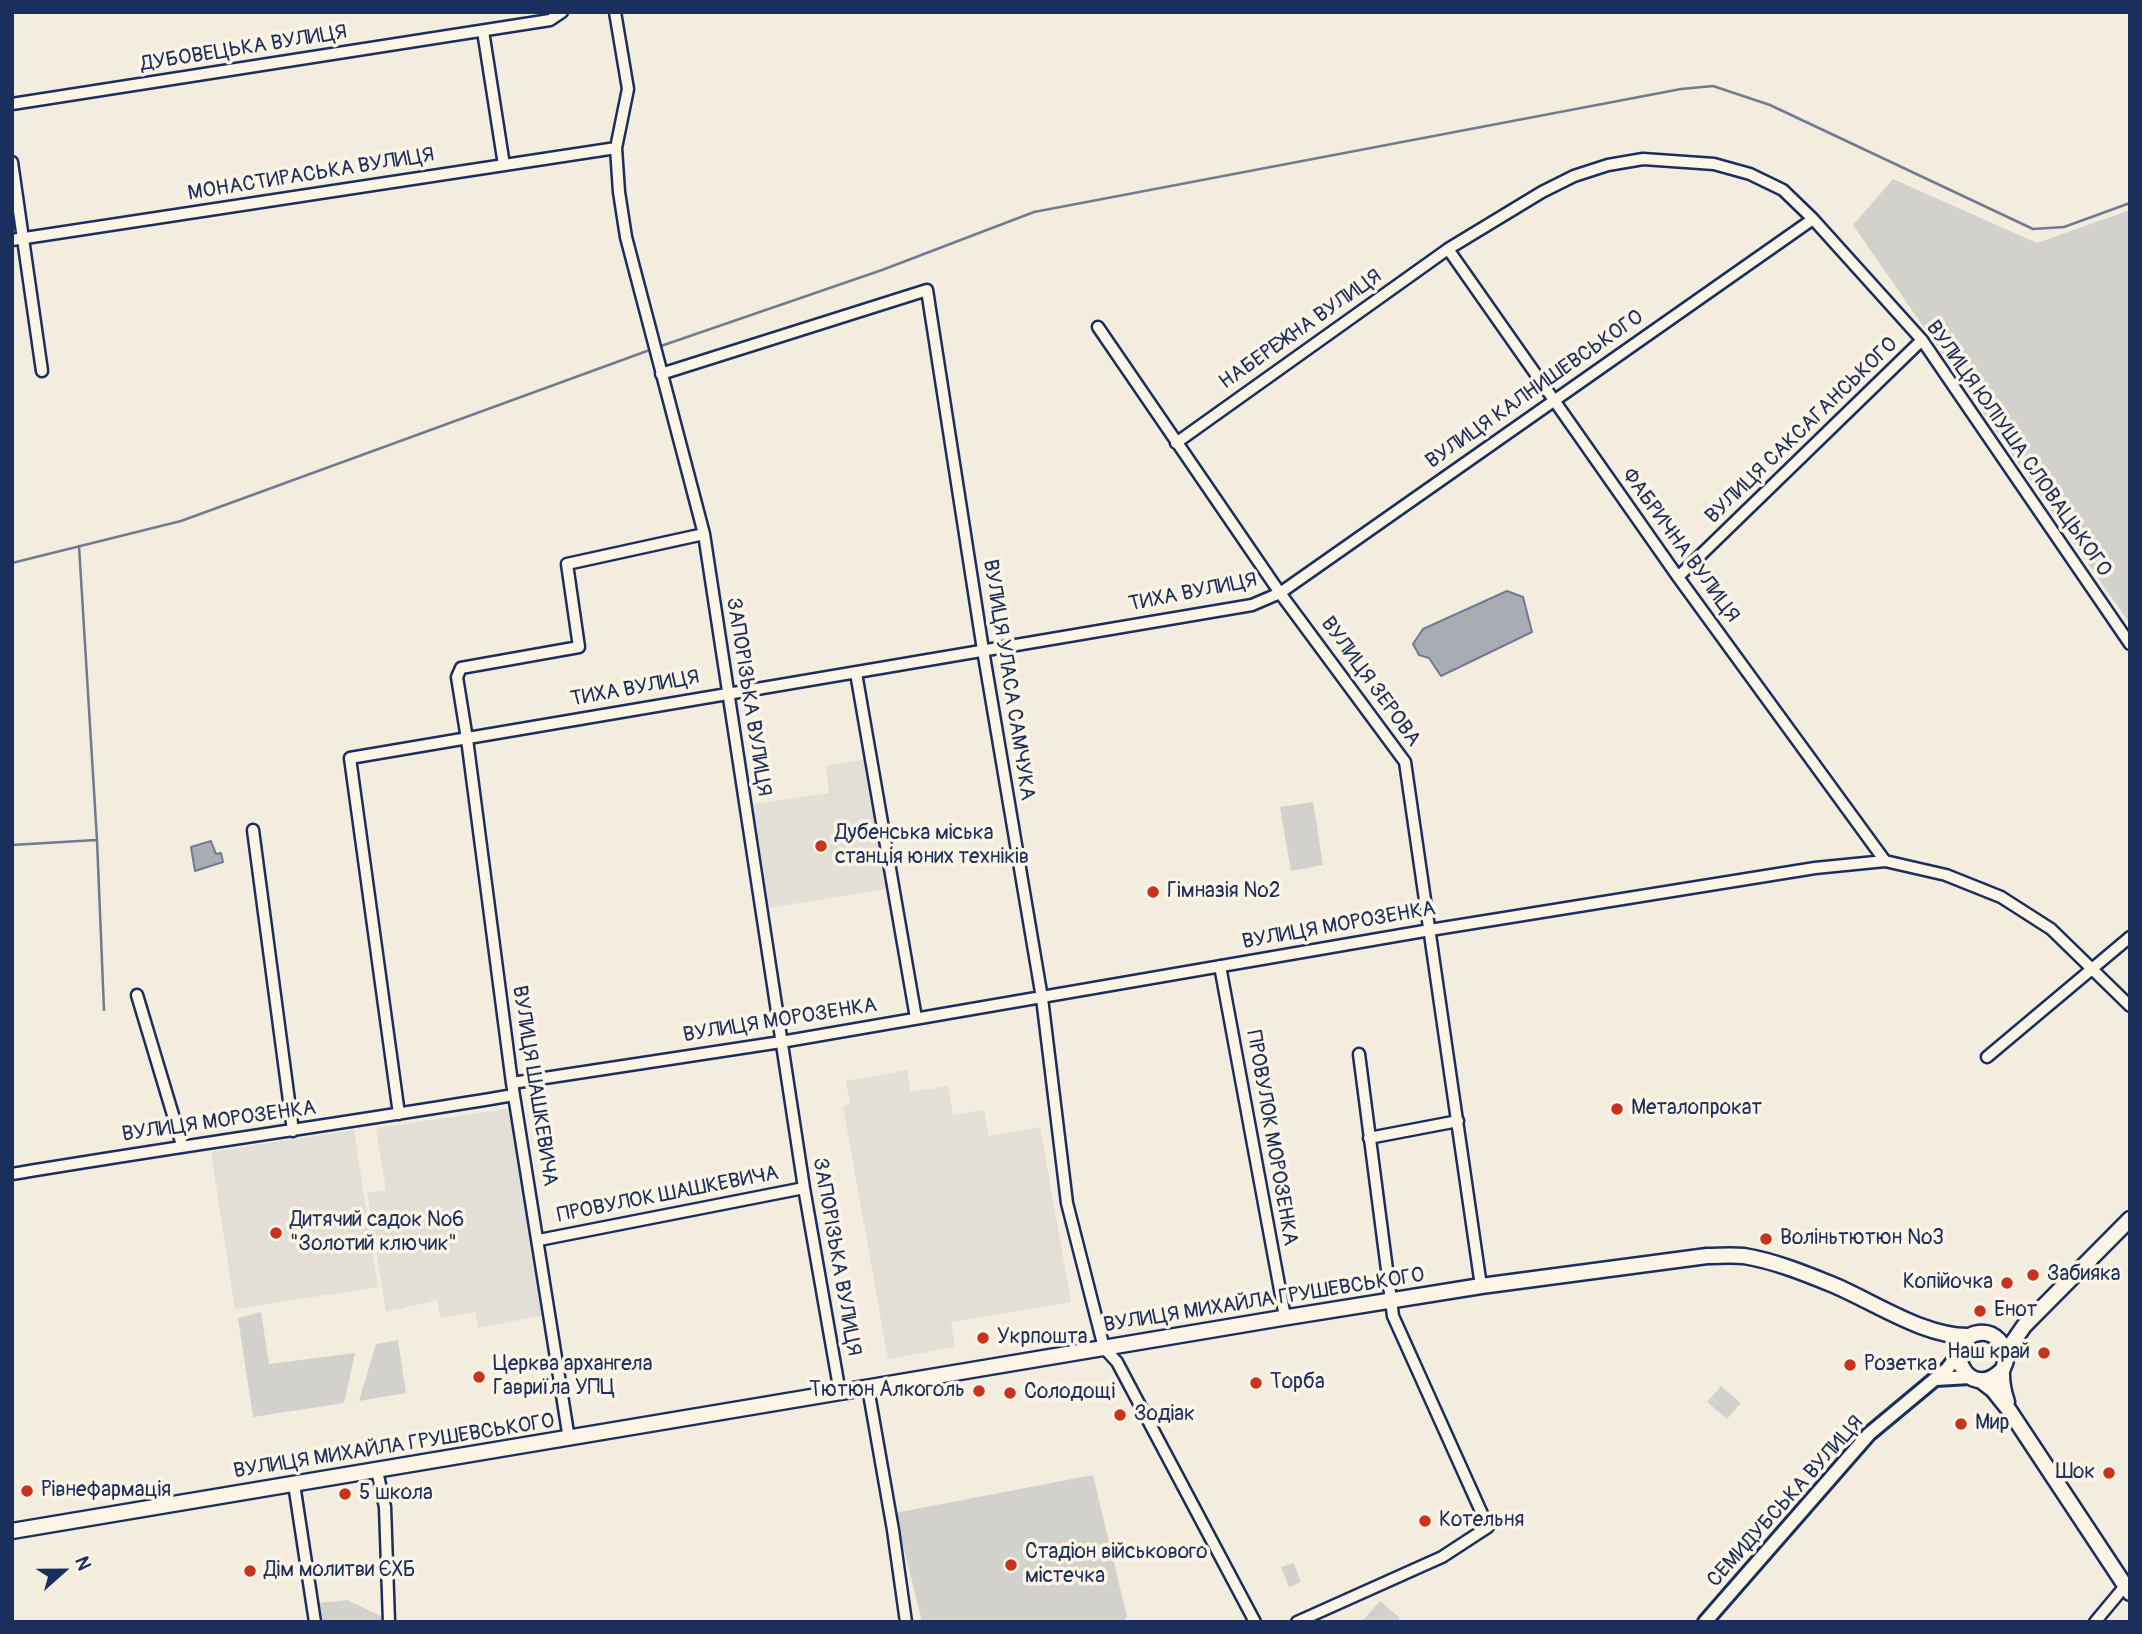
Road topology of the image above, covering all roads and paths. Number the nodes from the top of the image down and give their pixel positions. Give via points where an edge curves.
1 (562, 12) edge
2 (615, 12) edge
3 (483, 31) junction
4 (12, 104) edge
5 (616, 148) junction
6 (12, 162) edge
7 (505, 165) junction
8 (1813, 219) junction
9 (18, 239) edge
10 (1448, 249) junction
11 (1098, 327) dead end
12 (1922, 340) junction
13 (41, 371) dead end
14 (662, 374) junction
15 (1552, 400) junction
16 (1176, 443) junction
17 (704, 534) junction
18 (1678, 577) junction
19 (1280, 593) junction
20 (2130, 644) edge
21 (983, 650) junction
22 (856, 673) junction
23 (727, 693) junction
24 (467, 739) junction
25 (253, 830) dead end
26 (1885, 861) junction
27 (1430, 930) junction
28 (2130, 937) edge
29 (1220, 966) junction
30 (2092, 969) junction
31 (137, 995) dead end
32 (1042, 998) junction
33 (2130, 1006) edge
34 (916, 1018) junction
35 (781, 1042) junction
36 (1359, 1054) dead end
37 (1987, 1057) dead end
38 (512, 1083) junction
39 (514, 1095) junction
40 (399, 1114) junction
41 (1458, 1121) junction
42 (293, 1131) junction
43 (1369, 1138) junction
44 (182, 1145) junction
45 (12, 1174) edge
46 (804, 1188) junction
47 (2130, 1219) edge
48 (539, 1240) junction
49 (1481, 1286) junction
50 (1390, 1302) junction
51 (2033, 1316) junction
52 (1285, 1317) junction
53 (1933, 1330) junction
54 (1989, 1334) junction
55 (1971, 1336) junction
56 (1104, 1348) junction
57 (1959, 1354) junction
58 (2004, 1364) junction
59 (1975, 1378) junction
60 (1936, 1379) junction
61 (868, 1388) junction
62 (840, 1393) junction
63 (2013, 1416) junction
64 (569, 1439) junction
65 (377, 1471) junction
66 (294, 1484) junction
67 (12, 1531) edge
68 (2127, 1590) edge
69 (315, 1622) edge
70 (389, 1622) edge
71 (906, 1622) edge
72 (1255, 1622) edge
73 (1297, 1622) edge
74 (1705, 1622) edge
75 (2095, 1622) edge

1 - 3 street, ДУБОВЕЦЬКА ВУЛИЦЯ via 550,20
2 - 5 street, ЗАПОРІЗЬКА ВУЛИЦЯ via 628,89
3 - 4 street, ДУБОВЕЦЬКА ВУЛИЦЯ
3 - 7 street
5 - 7 street, МОНАСТИРАСЬКА ВУЛИЦЯ
5 - 14 street, ЗАПОРІЗЬКА ВУЛИЦЯ via 626,237
6 - 9 street
7 - 9 street, МОНАСТИРАСЬКА ВУЛИЦЯ
8 - 10 street, ВУЛИЦЯ ЮЛІУША СЛОВАЦЬКОГО via 1783,190 1750,174 1714,164 1643,159 1574,176
8 - 12 street, ВУЛИЦЯ ЮЛІУША СЛОВАЦЬКОГО
8 - 15 street, ВУЛИЦЯ КАЛНИШЕВСЬКОГО
9 - 13 street
10 - 15 street, ФАБРИЧНА ВУЛИЦЯ
10 - 16 street, НАБЕРЕЖНА ВУЛИЦЯ
11 - 16 street, ВУЛИЦЯ ЗЕРОВА
12 - 18 street, ВУЛИЦЯ САКСАГАНСЬКОГО
12 - 20 street, ВУЛИЦЯ ЮЛІУША СЛОВАЦЬКОГО
14 - 17 street, ЗАПОРІЗЬКА ВУЛИЦЯ
14 - 21 street, ВУЛИЦЯ УЛАСА САМЧУКА via 927,290
15 - 18 street, ФАБРИЧНА ВУЛИЦЯ
15 - 19 street, ВУЛИЦЯ КАЛНИШЕВСЬКОГО
16 - 19 street, ВУЛИЦЯ ЗЕРОВА
17 - 23 street, ЗАПОРІЗЬКА ВУЛИЦЯ
17 - 24 street, ВУЛИЦЯ ШАШКЕВИЧА via 567,564 579,647 461,668 457,677
18 - 26 street, ФАБРИЧНА ВУЛИЦЯ
19 - 21 street, ТИХА ВУЛИЦЯ via 1252,605
19 - 27 street, ВУЛИЦЯ ЗЕРОВА via 1405,762
21 - 22 street, ТИХА ВУЛИЦЯ
21 - 32 street, ВУЛИЦЯ УЛАСА САМЧУКА
22 - 23 street, ТИХА ВУЛИЦЯ
22 - 34 street
23 - 24 street, ТИХА ВУЛИЦЯ
23 - 35 street, ЗАПОРІЗЬКА ВУЛИЦЯ
24 - 38 street, ВУЛИЦЯ ШАШКЕВИЧА
24 - 40 street, ТИХА ВУЛИЦЯ via 350,758
25 - 42 street
26 - 27 street, ВУЛИЦЯ МОРОЗЕНКА via 1815,868
26 - 30 street, ВУЛИЦЯ МОРОЗЕНКА via 1946,874 2001,897 2051,929
27 - 29 street, ВУЛИЦЯ МОРОЗЕНКА
27 - 41 street, ВУЛИЦЯ ЗЕРОВА
28 - 30 street
29 - 32 street, ВУЛИЦЯ МОРОЗЕНКА
29 - 52 street, ПРОВУЛОК МОРОЗЕНКА
30 - 33 street, ВУЛИЦЯ МОРОЗЕНКА
30 - 37 street
31 - 44 street
32 - 34 street, ВУЛИЦЯ МОРОЗЕНКА
32 - 56 street, ВУЛИЦЯ УЛАСА САМЧУКА via 1067,1203
34 - 35 street, ВУЛИЦЯ МОРОЗЕНКА
35 - 38 street, ВУЛИЦЯ МОРОЗЕНКА
35 - 46 street, ЗАПОРІЗЬКА ВУЛИЦЯ
36 - 43 street
38 - 39 street, ВУЛИЦЯ ШАШКЕВИЧА
39 - 40 street, ВУЛИЦЯ МОРОЗЕНКА
39 - 48 street, ВУЛИЦЯ ШАШКЕВИЧА
40 - 42 street, ВУЛИЦЯ МОРОЗЕНКА
41 - 43 street
41 - 49 street, ВУЛИЦЯ ЗЕРОВА
42 - 44 street, ВУЛИЦЯ МОРОЗЕНКА
43 - 50 street
44 - 45 street, ВУЛИЦЯ МОРОЗЕНКА
46 - 48 street, ПРОВУЛОК ШАШКЕВИЧА
46 - 62 street, ЗАПОРІЗЬКА ВУЛИЦЯ
47 - 51 main road
48 - 64 street, ВУЛИЦЯ ШАШКЕВИЧА
49 - 50 main road, ВУЛИЦЯ МИХАЙЛА ГРУШЕВСЬКОГО
49 - 53 main road, ВУЛИЦЯ МИХАЙЛА ГРУШЕВСЬКОГО via 1707,1256 1742,1256 1831,1284
50 - 52 main road, ВУЛИЦЯ МИХАЙЛА ГРУШЕВСЬКОГО
50 - 73 street via 1488,1527 1442,1557
51 - 54 main road
51 - 58 main road via 2014,1339
52 - 56 main road, ВУЛИЦЯ МИХАЙЛА ГРУШЕВСЬКОГО
53 - 55 main road, ВУЛИЦЯ МИХАЙЛА ГРУШЕВСЬКОГО
53 - 57 main road, ВУЛИЦЯ МИХАЙЛА ГРУШЕВСЬКОГО
54 - 55 main road
54 - 58 main road via 2001,1342
55 - 57 main road
56 - 61 main road, ВУЛИЦЯ МИХАЙЛА ГРУШЕВСЬКОГО
56 - 72 street via 1117,1362
57 - 59 main road via 1961,1366
57 - 60 street, СЕМИДУБСЬКА ВУЛИЦЯ
58 - 59 main road via 1988,1379
58 - 63 main road via 2003,1386
59 - 60 street
59 - 63 main road via 1993,1390
60 - 74 street, СЕМИДУБСЬКА ВУЛИЦЯ via 1870,1434
61 - 62 main road, ВУЛИЦЯ МИХАЙЛА ГРУШЕВСЬКОГО
61 - 71 street
62 - 64 main road, ВУЛИЦЯ МИХАЙЛА ГРУШЕВСЬКОГО
63 - 68 main road
64 - 65 main road, ВУЛИЦЯ МИХАЙЛА ГРУШЕВСЬКОГО
65 - 66 main road, ВУЛИЦЯ МИХАЙЛА ГРУШЕВСЬКОГО
65 - 70 street via 385,1507
66 - 67 main road, ВУЛИЦЯ МИХАЙЛА ГРУШЕВСЬКОГО
66 - 69 street
68 - 75 street

